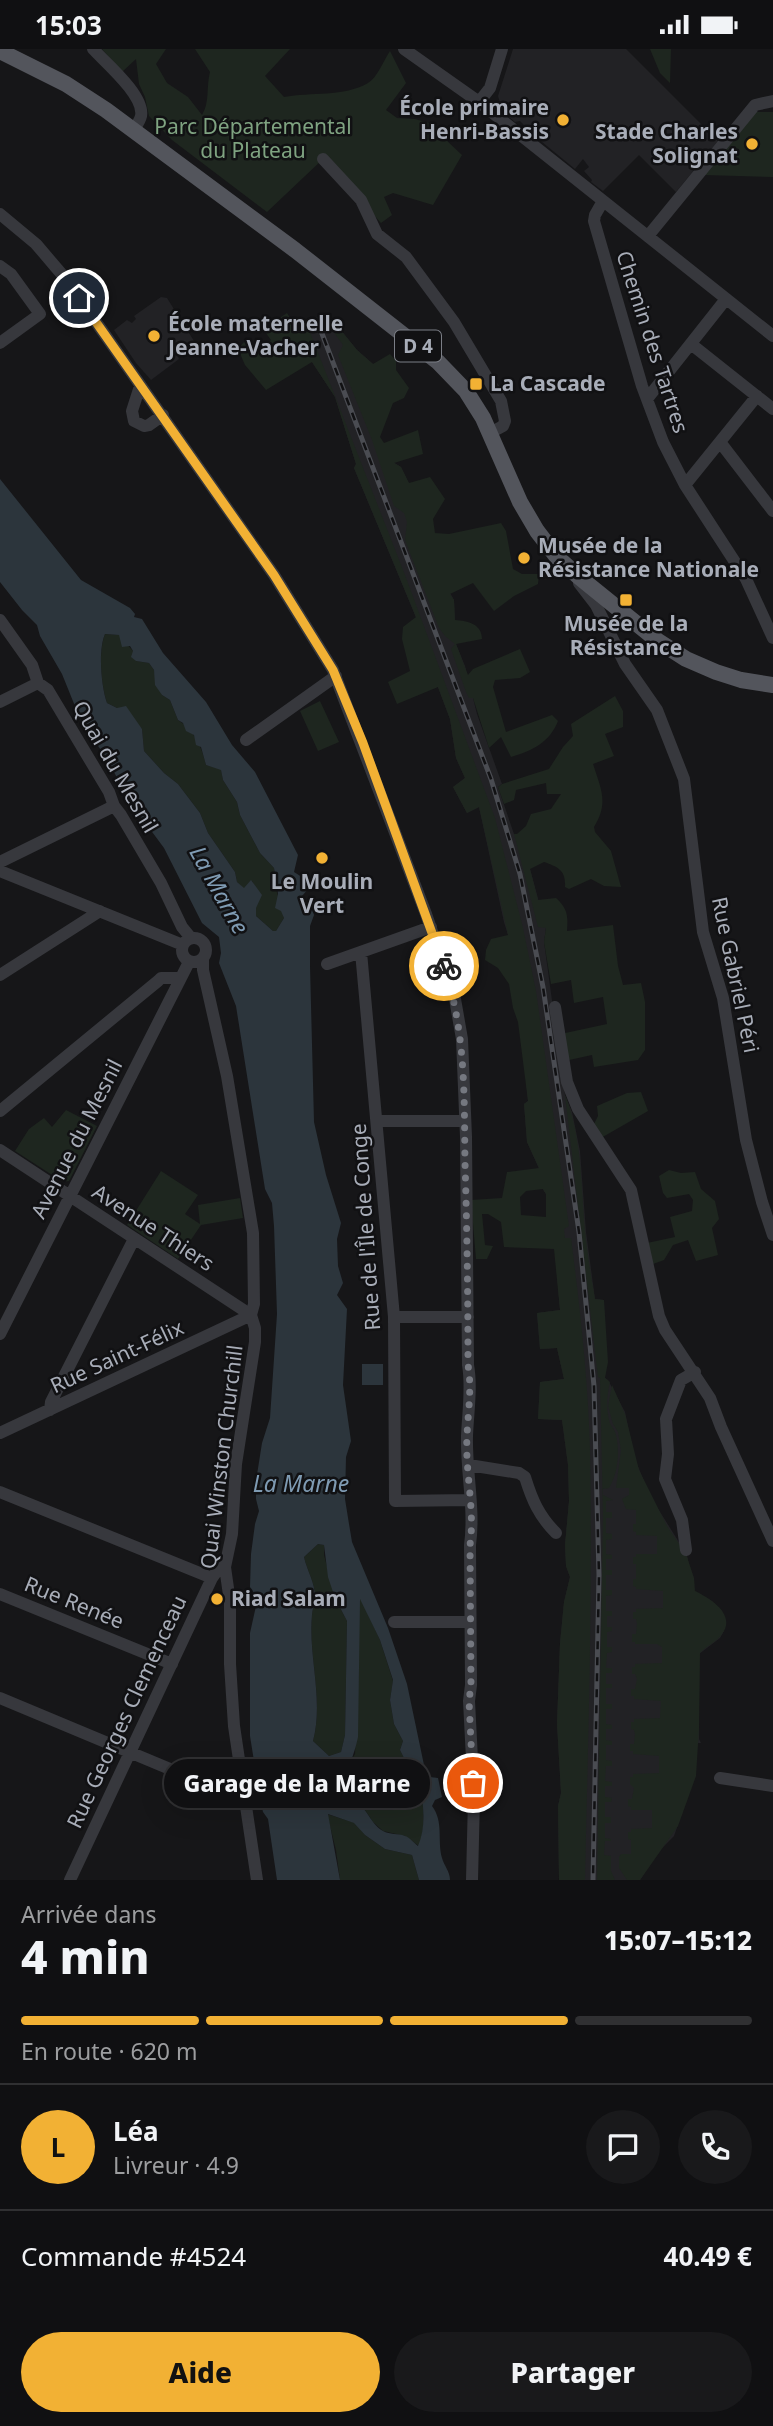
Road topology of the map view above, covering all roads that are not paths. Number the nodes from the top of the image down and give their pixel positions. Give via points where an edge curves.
1 (16, 49) edge
2 (93, 49) edge
3 (404, 49) edge
4 (502, 49) edge
5 (0, 51) edge
6 (773, 101) edge
7 (479, 102) junction
8 (136, 126) junction
9 (323, 159) dead end
10 (603, 201) junction
11 (0, 214) edge
12 (648, 236) junction
13 (0, 266) edge
14 (726, 299) junction
15 (773, 336) edge
16 (0, 343) edge
17 (691, 344) junction
18 (139, 386) junction
19 (647, 399) junction
20 (755, 399) junction
21 (773, 409) edge
22 (163, 415) junction
23 (495, 431) junction
24 (720, 442) junction
25 (685, 485) junction
26 (773, 511) edge
27 (581, 574) junction
28 (0, 620) edge
29 (773, 638) edge
30 (773, 675) edge
31 (335, 676) junction
32 (38, 683) junction
33 (773, 685) edge
34 (0, 702) edge
35 (246, 740) dead end
36 (114, 806) junction
37 (0, 862) edge
38 (0, 871) edge
39 (100, 911) junction
40 (430, 927) junction
41 (187, 942) junction
42 (362, 952) junction
43 (203, 959) junction
44 (189, 962) junction
45 (327, 964) dead end
46 (0, 975) edge
47 (179, 978) junction
48 (555, 1007) dead end
49 (0, 1111) edge
50 (378, 1121) junction
51 (464, 1121) junction
52 (0, 1150) edge
53 (69, 1196) junction
54 (773, 1234) edge
55 (134, 1239) junction
56 (251, 1315) junction
57 (394, 1317) junction
58 (468, 1317) junction
59 (0, 1334) edge
60 (695, 1372) junction
61 (50, 1410) junction
62 (0, 1433) edge
63 (469, 1465) junction
64 (0, 1492) edge
65 (470, 1500) junction
66 (556, 1533) dead end
67 (773, 1541) edge
68 (686, 1550) dead end
69 (225, 1567) junction
70 (212, 1578) junction
71 (0, 1594) edge
72 (394, 1622) dead end
73 (470, 1622) junction
74 (172, 1664) junction
75 (0, 1698) edge
76 (130, 1753) junction
77 (720, 1778) dead end
78 (773, 1786) edge
79 (243, 1796) junction
80 (70, 1880) edge
81 (257, 1880) edge
82 (472, 1880) edge

1 - 8 main road, D 4 via 78,80
2 - 8 street via 137,96 141,107
3 - 7 street
4 - 7 street via 490,88
5 - 8 main road, D 4
6 - 12 street via 755,105
7 - 10 street
8 - 23 main road, D 4 via 438,362
9 - 23 street via 361,200 377,234 406,257 454,322 501,401 505,421
10 - 12 street
10 - 19 street, Chemin des Tartres via 594,221
11 - 18 street via 53,263
12 - 14 street
13 - 16 street via 40,314
14 - 15 street
14 - 17 street
17 - 19 street
17 - 20 street
18 - 22 street
18 - 22 street via 134,421 149,425
19 - 25 street, Chemin des Tartres
20 - 21 street
20 - 24 street
22 - 31 street via 274,575
23 - 27 main road, D 4 via 520,502 537,531 557,557
24 - 25 street
24 - 26 street
25 - 29 street, Chemin des Tartres via 740,569
27 - 30 main road, D 4 via 689,652 719,666
27 - 33 main road, D 4 via 658,641 686,659 741,680
27 - 54 street, Rue Gabriel Péri via 580,584 667,731 687,792 703,932 723,998 746,1140
28 - 32 street, Quai du Mesnil via 32,665
31 - 35 street
31 - 40 street
32 - 34 street
32 - 36 street, Quai du Mesnil via 48,690
36 - 37 street
36 - 41 street, Quai du Mesnil via 161,883
38 - 39 street
39 - 41 street
39 - 46 street
40 - 42 street
40 - 51 street via 460,1026
41 - 43 street via 199,939 205,944
41 - 44 street via 182,953
42 - 45 street
42 - 50 street, Rue de l'Île de Conge
43 - 44 street
43 - 56 street, Quai Winston Churchill via 253,1233
44 - 47 street, Avenue du Mesnil
47 - 49 street via 161,978
47 - 53 street, Avenue du Mesnil
48 - 60 street via 567,1082 578,1108 631,1190 659,1316
50 - 51 street
50 - 57 street, Rue de l'Île de Conge
51 - 58 street
52 - 53 street, Avenue Thiers
53 - 55 street, Avenue Thiers
53 - 59 street, Avenue du Mesnil
55 - 56 street, Avenue Thiers
55 - 61 street
56 - 61 street, Rue Saint-Félix
56 - 69 street, Quai Winston Churchill via 255,1342
57 - 58 street
57 - 65 street, Rue de l'Île de Conge via 396,1501
58 - 63 street
60 - 67 street
60 - 68 street via 681,1380 666,1419 665,1479 682,1520
61 - 62 street, Rue Saint-Félix
63 - 65 street
63 - 66 street via 525,1477 533,1502
64 - 70 street
65 - 73 street
69 - 70 street, Rue Georges Clemenceau
69 - 79 street, Quai Winston Churchill
70 - 74 street, Rue Georges Clemenceau
71 - 74 street, Rue Renée
72 - 73 street
73 - 82 street
74 - 76 street, Rue Georges Clemenceau
75 - 76 street
76 - 79 street
76 - 80 street, Rue Georges Clemenceau
77 - 78 street
79 - 81 street, Quai Winston Churchill

